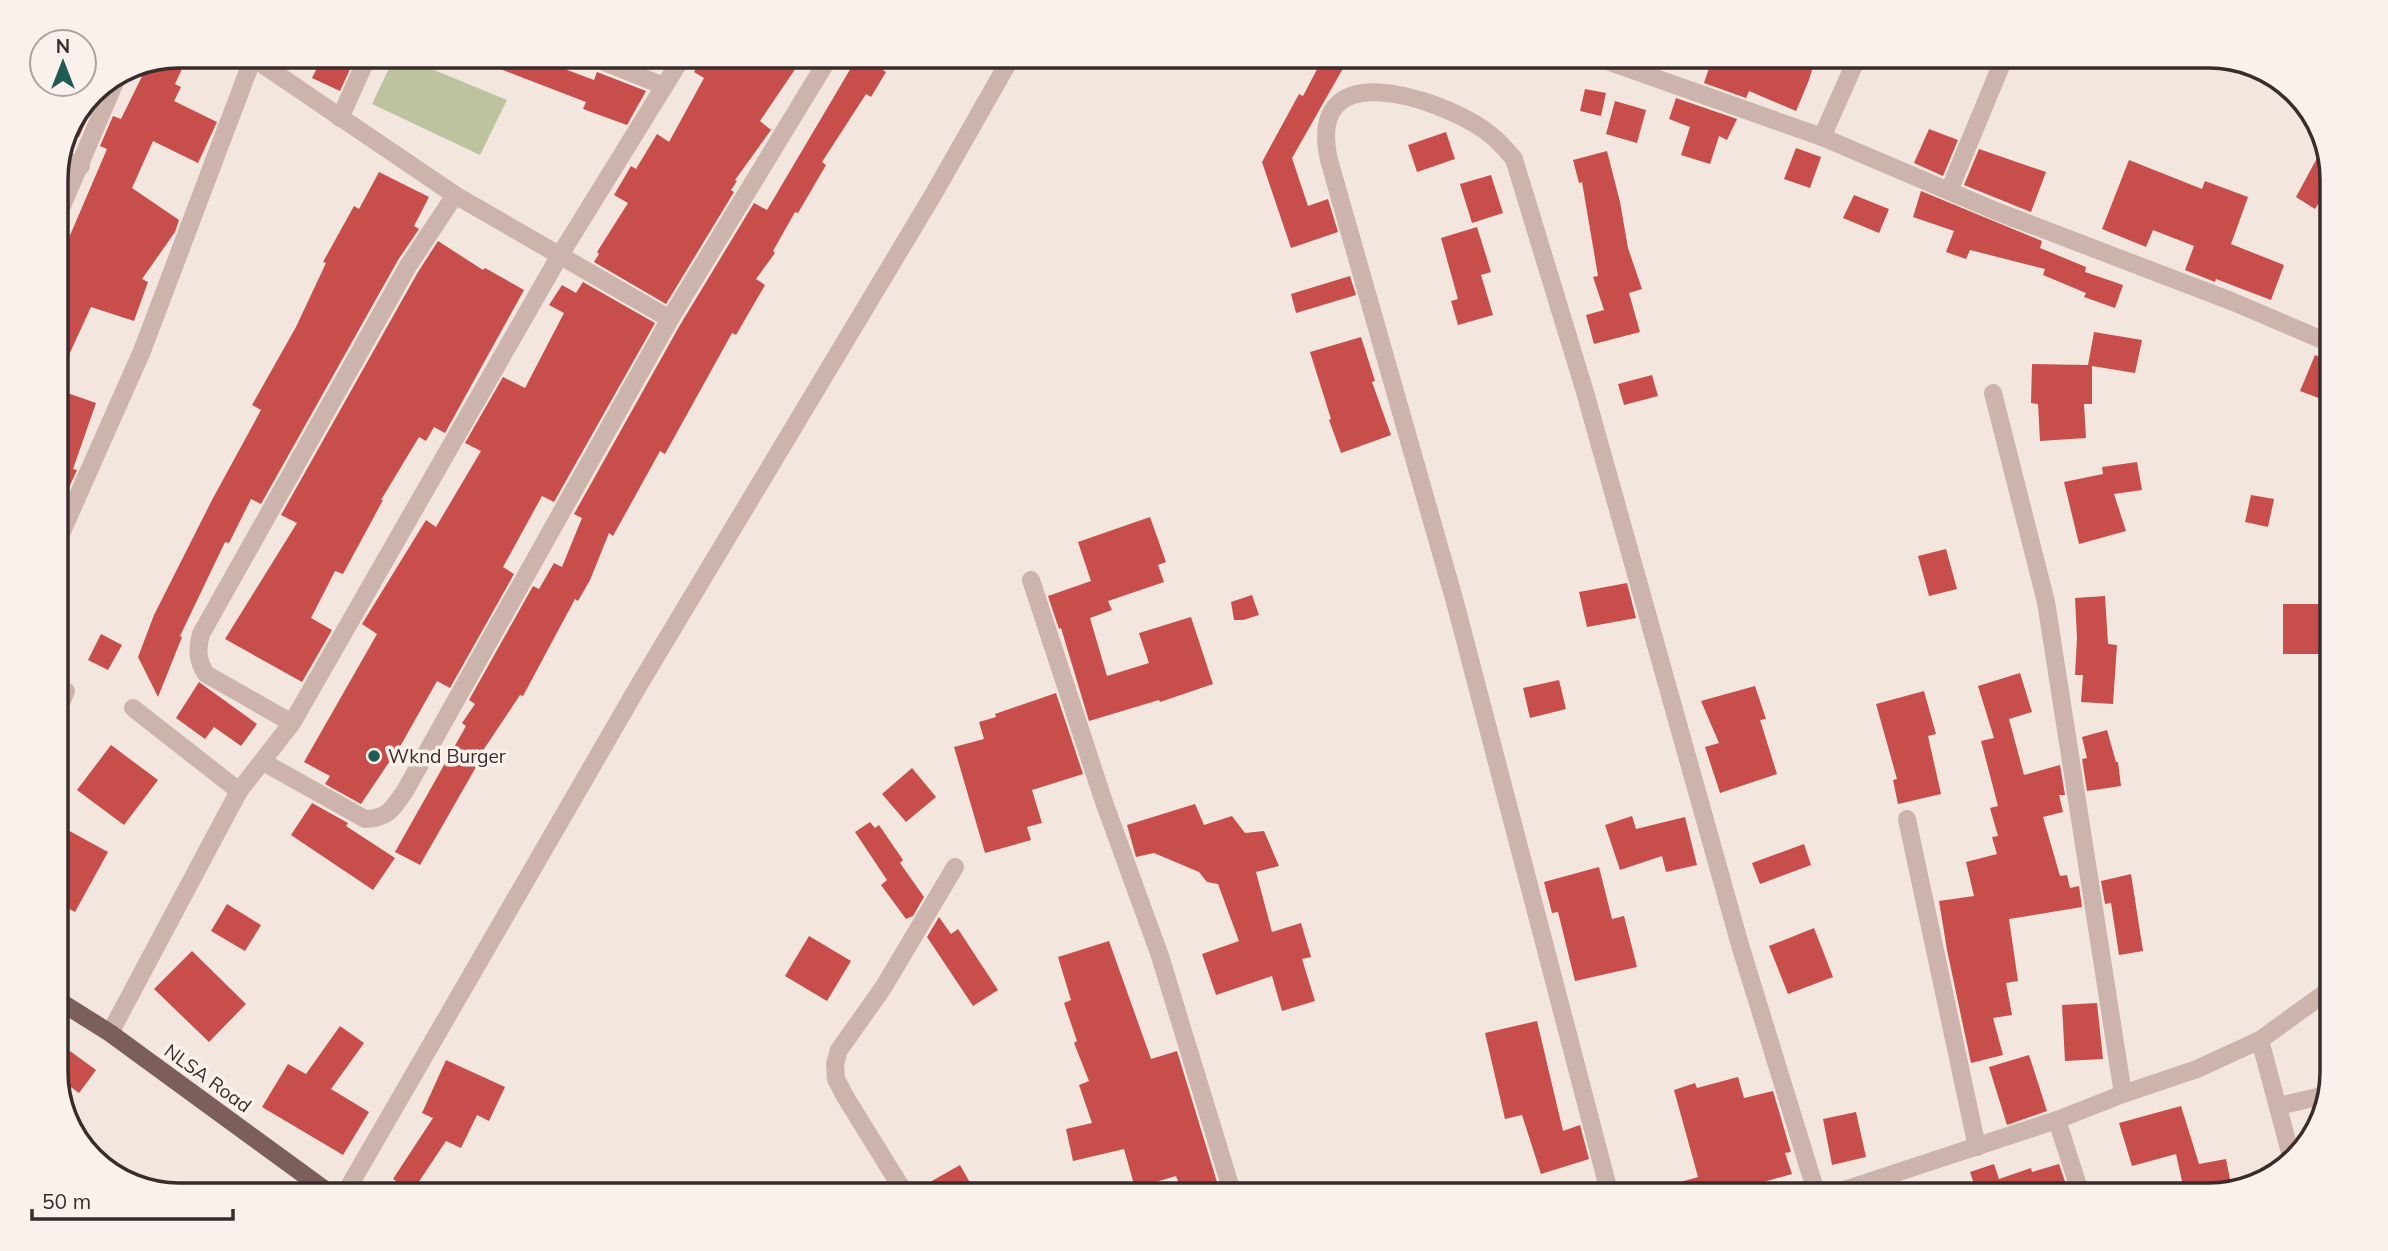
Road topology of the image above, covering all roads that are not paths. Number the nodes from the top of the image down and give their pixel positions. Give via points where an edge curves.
1 (247, 68) edge
2 (267, 68) edge
3 (363, 68) edge
4 (619, 68) edge
5 (675, 68) edge
6 (823, 68) edge
7 (1005, 68) edge
8 (1627, 68) edge
9 (1853, 68) edge
10 (2000, 68) edge
11 (664, 86) junction
12 (111, 93) edge
13 (340, 118) junction
14 (1822, 137) junction
15 (70, 162) edge
16 (81, 166) junction
17 (1949, 191) junction
18 (68, 194) edge
19 (455, 195) junction
20 (559, 255) junction
21 (670, 319) junction
22 (2320, 339) edge
23 (1993, 393) dead end
24 (68, 518) edge
25 (1031, 580) dead end
26 (133, 708) dead end
27 (292, 723) junction
28 (263, 762) junction
29 (239, 791) junction
30 (1907, 819) dead end
31 (955, 867) dead end
32 (2320, 997) edge
33 (68, 1007) edge
34 (110, 1033) junction
35 (2260, 1040) junction
36 (2123, 1094) junction
37 (2317, 1097) edge
38 (2279, 1105) junction
39 (2057, 1120) junction
40 (1976, 1147) junction
41 (2289, 1148) edge
42 (316, 1183) edge
43 (351, 1183) edge
44 (899, 1183) edge
45 (1229, 1183) edge
46 (1607, 1183) edge
47 (1813, 1183) edge
48 (1866, 1183) edge
49 (2077, 1183) edge

1 - 24 street via 142,351
2 - 13 street
3 - 13 street
4 - 11 street
5 - 11 street
6 - 21 street
7 - 43 street via 632,697
8 - 14 street
9 - 14 street
10 - 17 street
11 - 20 street
12 - 16 street
13 - 19 street
14 - 17 street
15 - 16 street
16 - 18 street
17 - 22 street
19 - 20 street
19 - 27 street via 408,267 201,634 197,650 206,674
20 - 21 street
20 - 27 street
21 - 28 street via 390,811 380,818 365,819
23 - 36 street via 2046,602
25 - 45 street via 1160,956
26 - 29 street
27 - 28 street
28 - 29 street
29 - 34 street
30 - 40 street
31 - 44 street via 883,988 839,1050 835,1064 836,1079 846,1098
32 - 35 street
33 - 34 main road, NLSA Road
34 - 42 main road, NLSA Road
35 - 36 street via 2197,1069
35 - 38 street
36 - 39 street
37 - 38 street
38 - 41 street
39 - 40 street
39 - 49 street
40 - 48 street
46 - 47 street via 1455,602 1327,151 1331,115 1338,103 1352,94 1384,90 1451,111 1483,129 1514,159 1585,392 1740,945

